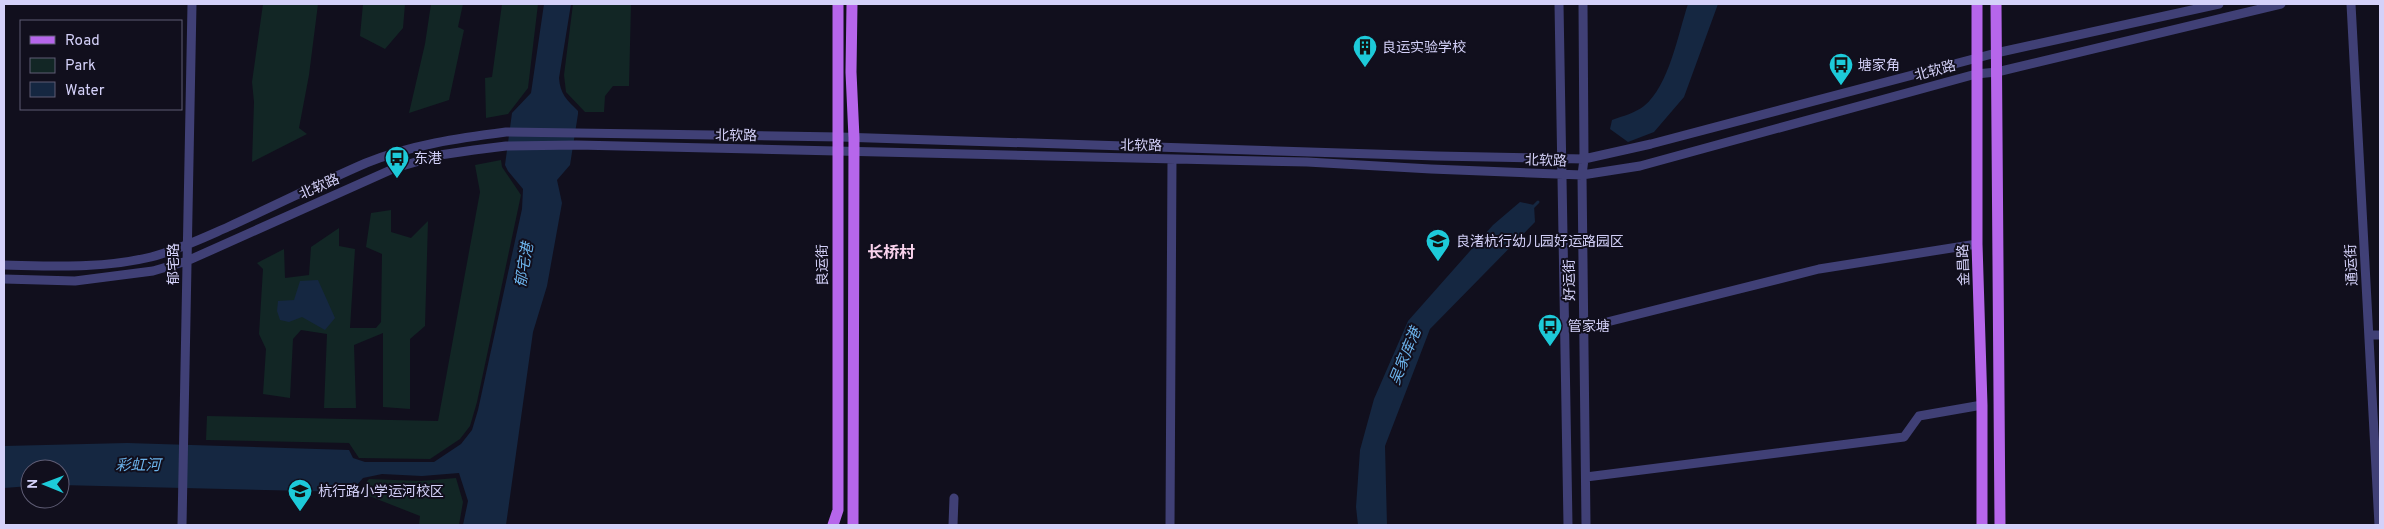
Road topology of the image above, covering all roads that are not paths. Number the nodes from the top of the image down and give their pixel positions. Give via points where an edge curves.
1 (192, 4) edge
2 (838, 4) edge
3 (852, 4) edge
4 (1559, 4) edge
5 (1583, 4) edge
6 (1977, 4) edge
7 (1996, 4) edge
8 (2219, 4) edge
9 (2281, 4) edge
10 (2351, 4) edge
11 (1996, 53) junction
12 (1977, 59) junction
13 (1998, 72) junction
14 (1976, 74) junction
15 (838, 137) junction
16 (854, 138) junction
17 (837, 150) junction
18 (853, 151) junction
19 (1562, 158) junction
20 (1584, 158) junction
21 (1172, 159) junction
22 (1562, 174) junction
23 (1582, 174) junction
24 (1977, 244) junction
25 (186, 246) junction
26 (187, 261) junction
27 (4, 265) edge
28 (4, 279) edge
29 (1583, 328) junction
30 (2380, 334) edge
31 (2369, 335) junction
32 (1982, 405) junction
33 (1586, 477) junction
34 (954, 498) dead end
35 (182, 525) edge
36 (834, 525) edge
37 (853, 525) edge
38 (953, 525) edge
39 (1170, 525) edge
40 (1568, 525) edge
41 (1586, 525) edge
42 (1982, 525) edge
43 (2000, 525) edge
44 (2379, 525) edge

1 - 25 street, 郁宅路
2 - 15 main road, 良运街
3 - 16 main road
4 - 19 street, 好运街
5 - 20 street, 好运街
6 - 12 main road, 金昌路
7 - 11 main road
8 - 11 street, 北软路
9 - 13 street, 北软路
10 - 31 street, 通运街
11 - 12 street, 北软路
11 - 13 main road
12 - 14 main road, 金昌路
12 - 20 street, 北软路 via 1651,144
13 - 14 street, 北软路
13 - 43 main road
14 - 23 street, 北软路 via 1640,166
14 - 24 main road, 金昌路
15 - 16 street, 北软路
15 - 17 main road, 良运街
15 - 25 street, 北软路 via 506,132 457,139 412,148 367,163
16 - 18 main road
16 - 19 street, 北软路
17 - 18 street, 北软路
17 - 26 street, 北软路 via 577,145 506,146 440,155 395,168
17 - 36 main road, 良运街 via 838,510
18 - 21 street, 北软路
18 - 37 main road
19 - 20 street, 北软路
19 - 22 street, 好运街
20 - 23 street, 好运街
21 - 22 street, 北软路
21 - 39 street
22 - 23 street, 北软路
22 - 40 street, 好运街
23 - 29 street, 好运街
24 - 29 street via 1819,269
24 - 32 main road, 金昌路
25 - 26 street, 郁宅路
25 - 27 street, 北软路 via 151,257 114,263 62,267
26 - 28 street, 北软路 via 152,271 74,281
26 - 35 street, 郁宅路
29 - 33 street, 好运街
30 - 31 street
31 - 44 street, 通运街
32 - 33 street via 1919,416 1904,437
32 - 42 main road, 金昌路
33 - 41 street, 好运街
34 - 38 street

